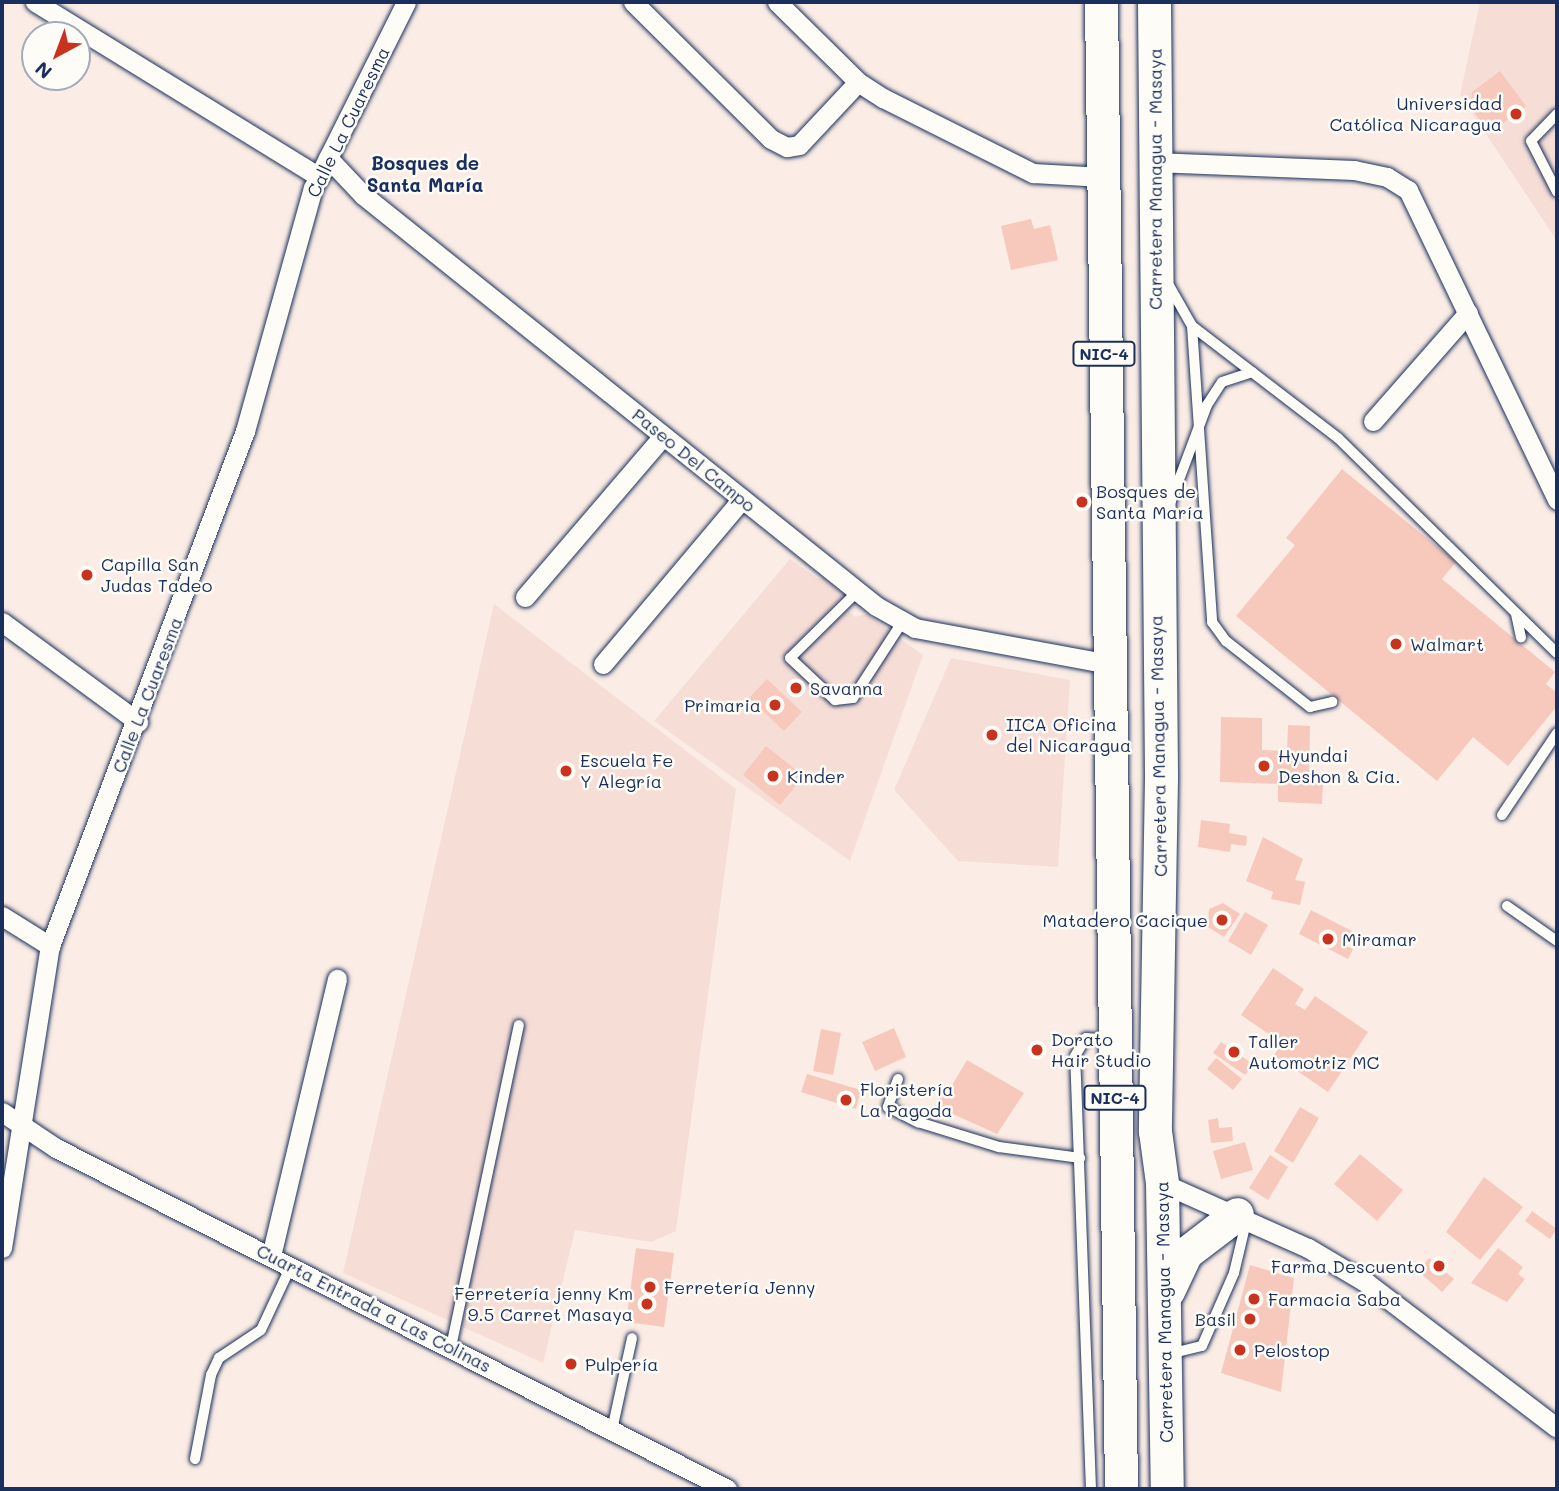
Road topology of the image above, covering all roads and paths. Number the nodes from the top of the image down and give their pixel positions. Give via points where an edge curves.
1 (34, 2) edge
2 (406, 2) edge
3 (633, 2) edge
4 (777, 2) edge
5 (1101, 2) edge
6 (1154, 2) edge
7 (858, 82) junction
8 (1557, 114) edge
9 (328, 158) junction
10 (1154, 162) junction
11 (319, 177) junction
12 (1103, 177) junction
13 (1557, 192) edge
14 (1155, 260) junction
15 (1468, 313) junction
16 (1192, 326) junction
17 (1253, 372) junction
18 (1373, 421) dead end
19 (1199, 429) junction
20 (663, 436) junction
21 (742, 499) junction
22 (1557, 500) edge
23 (1156, 538) junction
24 (858, 591) junction
25 (525, 597) dead end
26 (1516, 614) junction
27 (903, 621) junction
28 (2, 622) edge
29 (1521, 637) dead end
30 (1557, 653) edge
31 (603, 664) dead end
32 (1109, 664) junction
33 (1157, 698) junction
34 (1332, 702) dead end
35 (1110, 707) junction
36 (138, 722) junction
37 (1557, 733) edge
38 (1110, 774) junction
39 (1160, 778) junction
40 (1502, 815) dead end
41 (1507, 906) dead end
42 (2, 916) edge
43 (1557, 942) edge
44 (50, 946) junction
45 (337, 979) dead end
46 (519, 1024) dead end
47 (1114, 1042) junction
48 (898, 1079) dead end
49 (2, 1112) edge
50 (23, 1123) junction
51 (1080, 1158) junction
52 (1162, 1182) junction
53 (1242, 1216) junction
54 (2, 1248) edge
55 (271, 1256) junction
56 (291, 1266) junction
57 (1163, 1311) junction
58 (632, 1338) dead end
59 (1120, 1344) junction
60 (451, 1347) junction
61 (1165, 1355) junction
62 (1557, 1428) edge
63 (612, 1430) junction
64 (195, 1460) dead end
65 (727, 1489) edge
66 (1091, 1489) edge
67 (1121, 1489) edge
68 (1167, 1489) edge

1 - 11 street
2 - 9 street, Calle La Cuaresma
3 - 7 street via 771,139 787,147 799,145
4 - 7 street
5 - 12 highway, NIC-4
6 - 10 highway, Carretera Managua - Masaya / NIC-4
7 - 12 street via 1033,173
8 - 13 lane via 1531,141
9 - 11 street, Calle La Cuaresma
9 - 20 street, Paseo Del Campo via 363,195
10 - 14 highway, Carretera Managua - Masaya / NIC-4
10 - 15 street via 1354,170 1387,177 1408,190
11 - 36 street, Calle La Cuaresma via 245,431
12 - 32 highway, NIC-4
14 - 16 lane
14 - 23 highway, Carretera Managua - Masaya / NIC-4
15 - 18 street
15 - 22 street
16 - 17 lane
16 - 19 lane
17 - 19 lane via 1222,382
17 - 26 lane via 1338,438
19 - 23 lane
19 - 34 lane via 1212,622 1226,641 1310,707
20 - 21 street, Paseo Del Campo
20 - 25 street
21 - 24 street, Paseo Del Campo
21 - 31 street
23 - 33 highway, Carretera Managua - Masaya / NIC-4
24 - 27 street, Paseo Del Campo
24 - 27 lane via 790,658 835,700 853,698
26 - 29 lane
26 - 30 lane
27 - 32 street, Paseo Del Campo via 1064,659
28 - 36 street
32 - 35 highway, NIC-4
33 - 35 highway via 1135,723
33 - 39 highway, Carretera Managua - Masaya / NIC-4
35 - 38 highway, NIC-4
36 - 44 street, Calle La Cuaresma
37 - 40 lane
38 - 39 highway via 1122,753 1132,749 1147,756
38 - 47 highway, NIC-4
39 - 52 highway, Carretera Managua - Masaya / NIC-4 via 1155,1131
41 - 43 lane
42 - 44 street
44 - 50 street, Calle La Cuaresma
45 - 55 street
46 - 60 lane
47 - 51 lane via 1086,1038 1075,1056
47 - 52 highway via 1122,1063 1125,1123 1139,1161
47 - 59 highway, NIC-4
48 - 51 lane via 888,1107 918,1122 999,1147
49 - 50 street, Cuarta Entrada a Las Colinas
50 - 54 street, Calle La Cuaresma
50 - 55 street, Cuarta Entrada a Las Colinas via 56,1148
51 - 66 lane
52 - 53 street
52 - 57 highway, Carretera Managua - Masaya / NIC-4
52 - 59 highway via 1140,1205
53 - 57 highway via 1186,1253 1173,1272
53 - 61 lane via 1234,1273 1202,1346
53 - 62 street via 1367,1283
55 - 56 street, Cuarta Entrada a Las Colinas
56 - 60 street, Cuarta Entrada a Las Colinas
56 - 64 lane via 261,1331 215,1367
57 - 61 highway, Carretera Managua - Masaya / NIC-4
58 - 63 lane
59 - 67 highway, NIC-4
60 - 63 street, Cuarta Entrada a Las Colinas
61 - 68 highway, Carretera Managua - Masaya / NIC-4
63 - 65 street, Cuarta Entrada a Las Colinas

